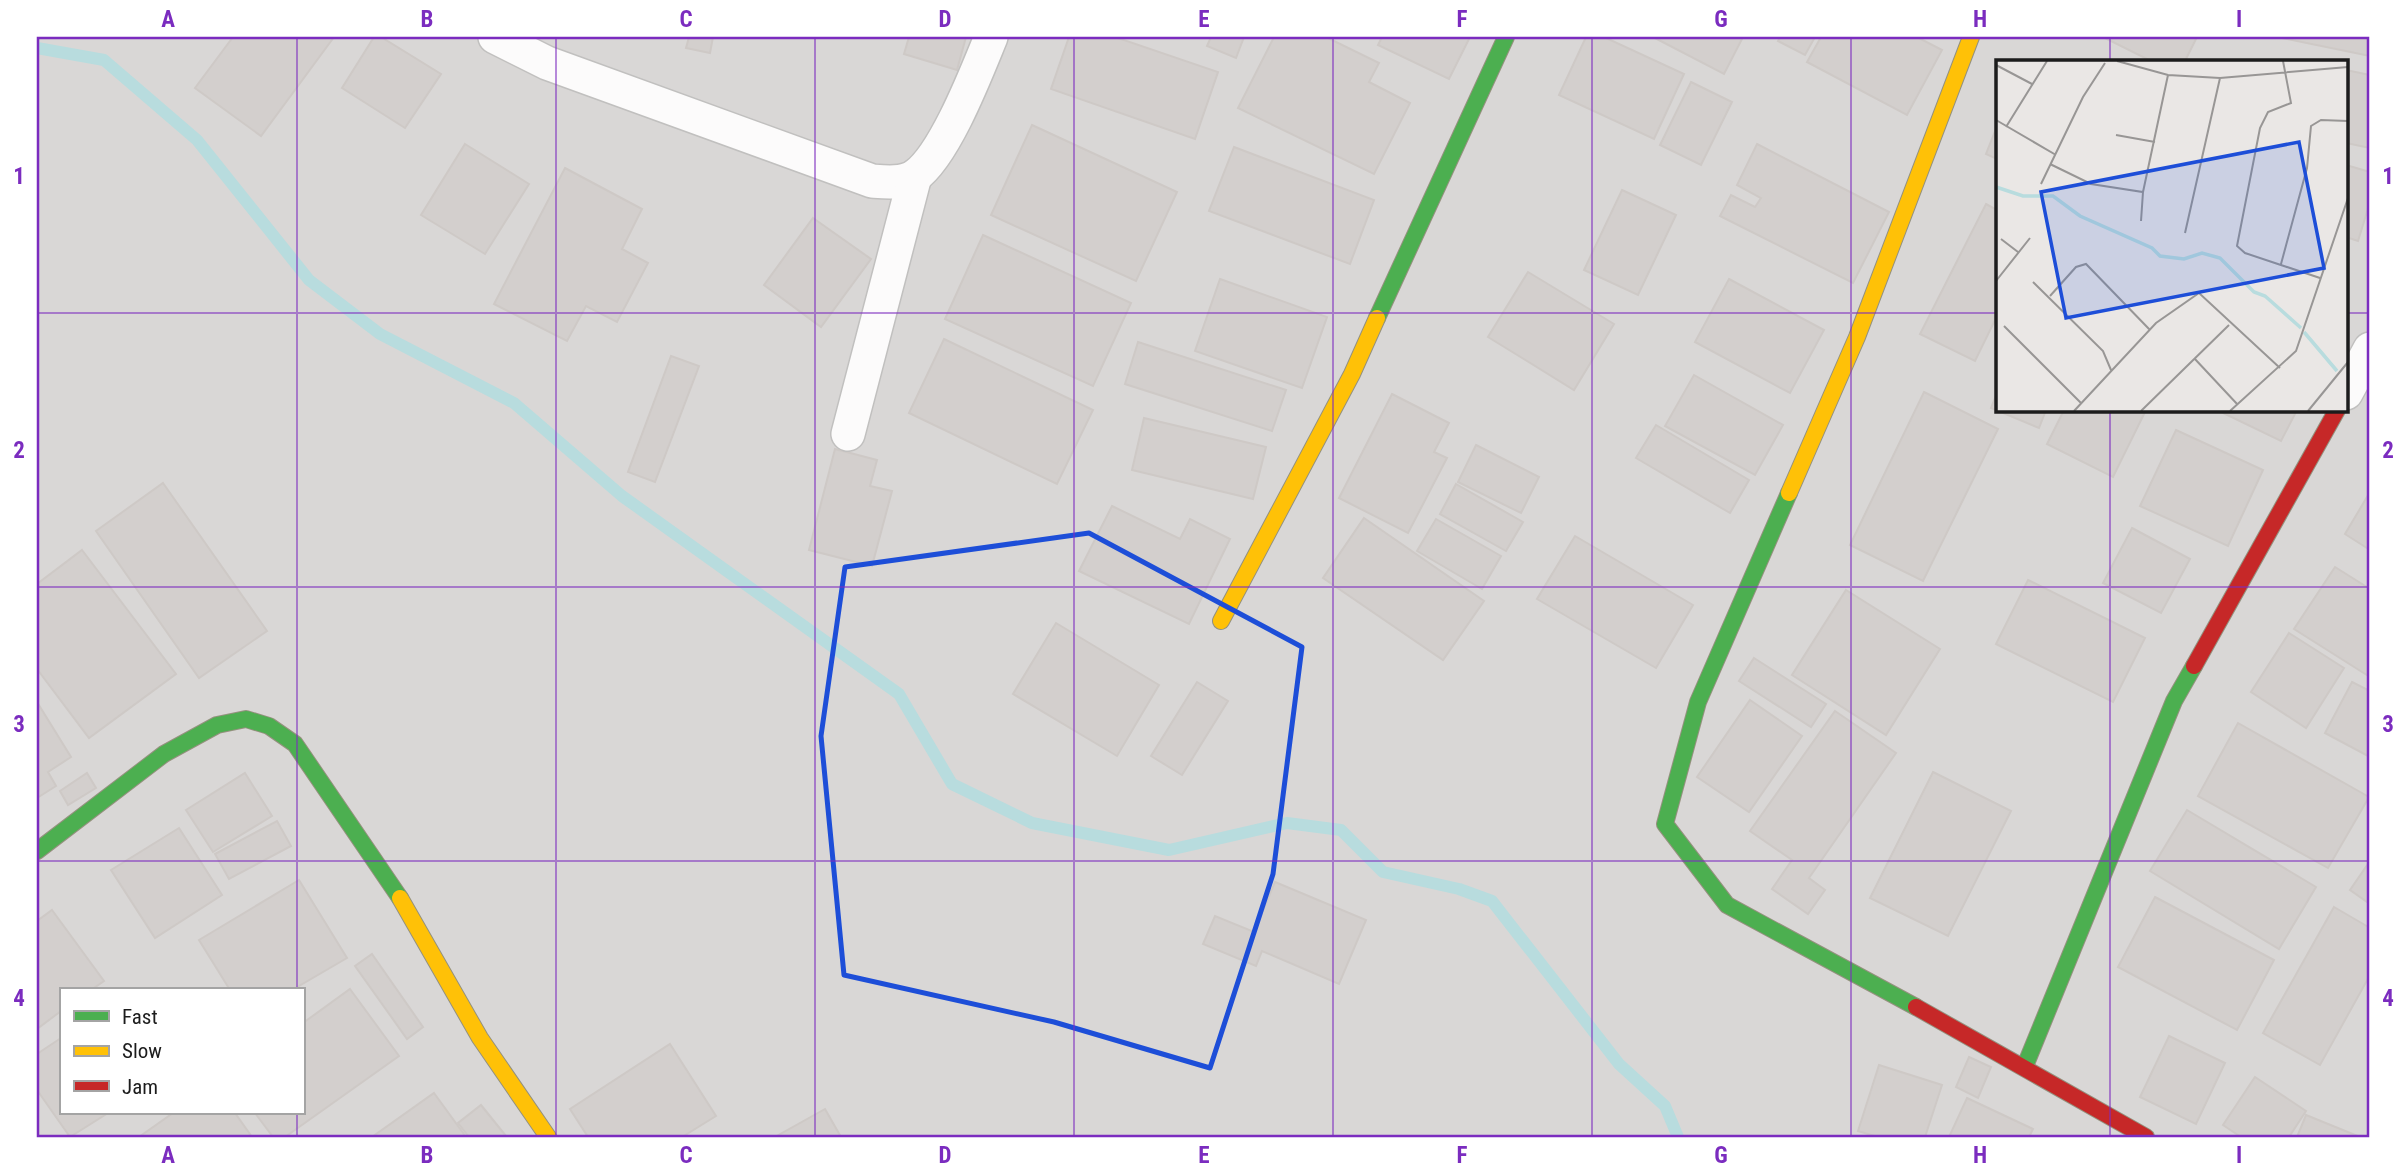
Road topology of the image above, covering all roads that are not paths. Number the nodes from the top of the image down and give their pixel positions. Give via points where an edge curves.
1 (495, 37) edge
2 (991, 37) edge
3 (1506, 37) edge
4 (1971, 37) edge
5 (915, 176) junction
6 (2370, 349) edge
7 (2348, 389) edge
8 (2336, 411) edge
9 (848, 434) dead end
10 (1221, 621) dead end
11 (37, 851) edge
12 (2025, 1066) junction
13 (548, 1137) edge
14 (2146, 1137) edge

1 - 5 street via 547,63 872,181 895,182
2 - 5 street via 965,99
3 - 10 street via 1352,374
4 - 12 street via 1857,337 1698,702 1665,824 1727,905
5 - 9 street
6 - 7 street
8 - 12 street via 2174,701
11 - 13 street via 187,738 237,719 275,727 295,744 390,880 480,1038
12 - 14 street

